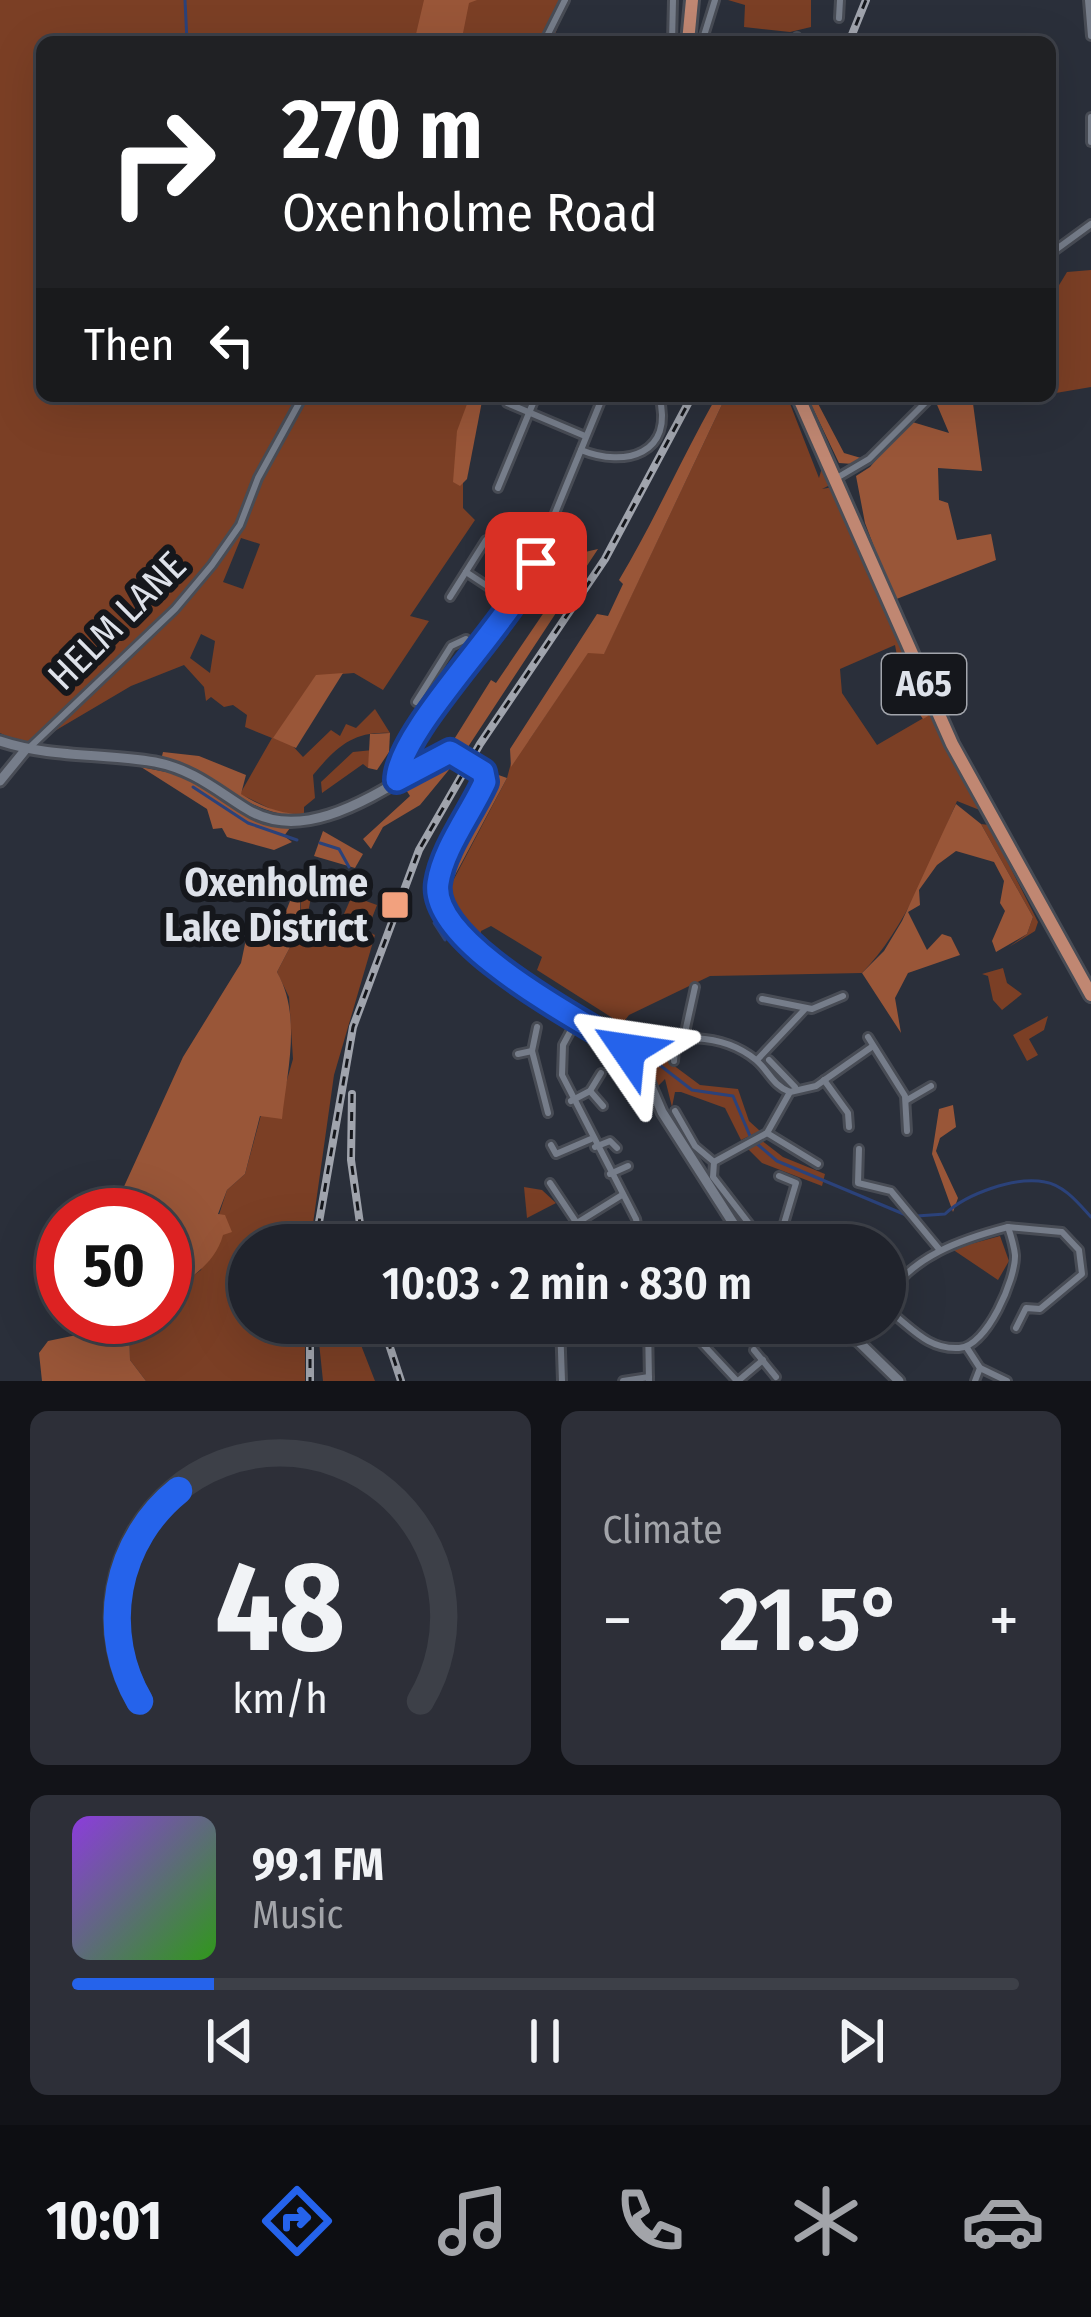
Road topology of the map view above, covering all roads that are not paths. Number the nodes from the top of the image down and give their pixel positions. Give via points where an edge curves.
1 (566, 0) edge
2 (715, 0) edge
3 (840, 0) edge
4 (1088, 0) edge
5 (673, 3) edge
6 (692, 4) edge
7 (839, 18) dead end
8 (547, 36) edge
9 (672, 36) edge
10 (689, 36) edge
11 (704, 36) edge
12 (1091, 36) edge
13 (1091, 118) edge
14 (1091, 142) edge
15 (1091, 224) edge
16 (1056, 250) edge
17 (300, 402) edge
18 (507, 402) edge
19 (533, 402) edge
20 (601, 402) edge
21 (659, 402) edge
22 (801, 402) edge
23 (926, 402) edge
24 (529, 412) junction
25 (587, 436) junction
26 (581, 450) junction
27 (835, 479) junction
28 (498, 482) dead end
29 (499, 526) dead end
30 (546, 537) junction
31 (486, 540) dead end
32 (466, 572) junction
33 (450, 597) dead end
34 (513, 604) junction
35 (466, 639) dead end
36 (434, 675) junction
37 (451, 688) junction
38 (416, 702) dead end
39 (5, 743) edge
40 (26, 749) junction
41 (397, 780) junction
42 (0, 782) edge
43 (695, 987) dead end
44 (1091, 995) edge
45 (843, 997) dead end
46 (763, 999) dead end
47 (806, 1009) junction
48 (577, 1019) junction
49 (537, 1027) dead end
50 (680, 1037) junction
51 (868, 1037) dead end
52 (873, 1046) junction
53 (532, 1051) junction
54 (518, 1054) dead end
55 (637, 1054) junction
56 (757, 1060) junction
57 (769, 1060) dead end
58 (674, 1061) dead end
59 (560, 1066) junction
60 (782, 1070) junction
61 (602, 1073) dead end
62 (540, 1074) junction
63 (772, 1081) junction
64 (824, 1081) junction
65 (931, 1086) dead end
66 (793, 1089) junction
67 (590, 1091) junction
68 (907, 1100) junction
69 (571, 1101) junction
70 (603, 1106) dead end
71 (675, 1111) dead end
72 (548, 1113) dead end
73 (850, 1127) dead end
74 (907, 1131) dead end
75 (766, 1132) junction
76 (593, 1143) junction
77 (551, 1145) dead end
78 (616, 1148) dead end
79 (859, 1149) dead end
80 (714, 1162) junction
81 (818, 1164) dead end
82 (628, 1166) dead end
83 (610, 1174) junction
84 (779, 1176) dead end
85 (550, 1183) dead end
86 (622, 1196) junction
87 (575, 1222) joint
88 (637, 1224) edge
89 (734, 1224) edge
90 (1008, 1227) junction
91 (939, 1249) junction
92 (1086, 1274) edge
93 (906, 1276) edge
94 (906, 1323) edge
95 (1016, 1328) dead end
96 (561, 1344) edge
97 (649, 1344) edge
98 (702, 1344) edge
99 (862, 1344) edge
100 (967, 1348) junction
101 (754, 1350) dead end
102 (763, 1360) junction
103 (980, 1368) junction
104 (776, 1377) dead end
105 (650, 1379) edge
106 (562, 1381) edge
107 (623, 1381) edge
108 (737, 1381) edge
109 (899, 1381) edge
110 (975, 1381) edge
111 (1007, 1381) edge

1 - 8 street
2 - 11 street
3 - 7 street
4 - 12 street
5 - 6 street
5 - 9 street
6 - 10 main road
13 - 14 street
15 - 16 street
17 - 40 street, HELM LANE via 212,565
18 - 24 street
19 - 24 street
20 - 25 street
21 - 26 street via 661,425 644,451 614,461
22 - 27 main road, A65
23 - 27 street via 869,459
24 - 25 street
24 - 28 street
25 - 26 street
26 - 30 street
27 - 44 main road, A65 via 952,744
29 - 30 street via 506,521
30 - 34 street
31 - 32 street
32 - 33 street
32 - 34 street
34 - 37 street
35 - 36 street via 448,642
36 - 37 street
36 - 38 street
37 - 41 street via 401,758
39 - 40 main road
40 - 41 main road via 177,768 251,812 297,824
40 - 42 main road
41 - 48 main road, bridge via 447,753 485,774 440,876 441,902 496,965
43 - 50 street
45 - 47 street
46 - 47 street
47 - 56 street
48 - 55 main road
48 - 59 street
49 - 53 street
50 - 55 street
50 - 56 street
50 - 58 street
51 - 52 street
52 - 64 street
52 - 68 street
53 - 54 street
53 - 62 street
55 - 89 main road via 662,1112
56 - 63 street
57 - 60 street
59 - 62 street
59 - 69 street
60 - 63 street
60 - 66 street
61 - 67 street
62 - 72 street
63 - 66 street
64 - 66 street
64 - 73 street via 853,1115
65 - 68 street
66 - 75 street
67 - 69 street
67 - 70 street
68 - 74 street
69 - 76 street
71 - 80 street
75 - 80 street
75 - 81 street
76 - 77 street via 556,1154
76 - 78 street
76 - 83 street
79 - 91 street via 855,1176 903,1202
80 - 84 street via 713,1177 764,1243 780,1237 796,1184
82 - 83 street
83 - 86 street
85 - 87 street
86 - 87 street
86 - 88 street
90 - 91 street
90 - 92 street via 1062,1232
90 - 100 street via 1015,1262 1000,1306
91 - 93 street
92 - 95 street via 1040,1309 1027,1303
94 - 100 street via 925,1341
96 - 106 street
97 - 105 street
98 - 108 street
99 - 109 main road
100 - 103 street
101 - 102 street
102 - 104 street
102 - 108 street
103 - 110 street
103 - 111 street
105 - 107 street

